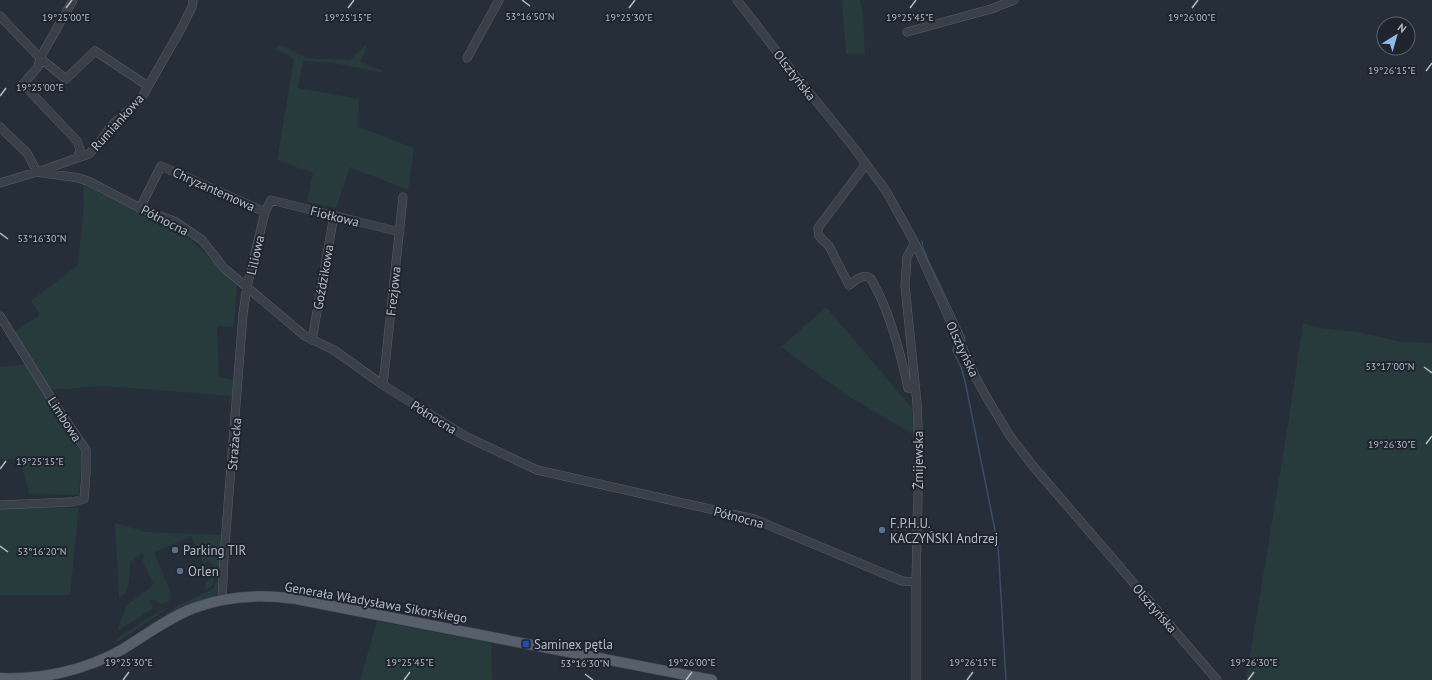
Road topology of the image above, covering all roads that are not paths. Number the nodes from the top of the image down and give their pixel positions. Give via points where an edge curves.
1 (73, 0) edge
2 (193, 0) edge
3 (499, 0) edge
4 (737, 0) edge
5 (1014, 0) edge
6 (0, 16) edge
7 (906, 32) dead end
8 (40, 58) junction
9 (467, 58) dead end
10 (148, 86) junction
11 (0, 127) edge
12 (78, 157) junction
13 (866, 164) junction
14 (37, 172) junction
15 (0, 183) edge
16 (403, 197) dead end
17 (271, 200) joint
18 (140, 208) junction
19 (265, 212) junction
20 (334, 215) junction
21 (400, 232) junction
22 (915, 243) junction
23 (247, 287) junction
24 (0, 316) edge
25 (312, 340) junction
26 (383, 384) junction
27 (915, 389) junction
28 (0, 505) edge
29 (916, 582) junction
30 (222, 601) junction
31 (61, 677) edge
32 (0, 678) edge
33 (712, 680) edge
34 (916, 680) edge
35 (1217, 680) edge

1 - 8 street
2 - 10 street, Rumiankowa via 182,27
3 - 9 street
4 - 13 street, Olsztyńska
5 - 7 street
6 - 8 street
8 - 10 street via 66,79 95,51
8 - 12 street via 38,67 23,84 77,141 80,149
10 - 12 street, Rumiankowa via 140,99 113,124 89,154
11 - 14 street via 27,153
12 - 14 street, Rumiankowa
13 - 22 street, Olsztyńska via 889,196
13 - 27 street via 818,228 819,236 829,246 849,285 860,277 871,278 892,328 908,388
14 - 15 street, Północna
14 - 18 street, Północna via 79,178
16 - 21 street, Frezjowa
17 - 19 street, Liliowa
17 - 20 street, Fiołkowa
18 - 19 street, Chryzantemowa via 161,166
18 - 23 street, Północna via 176,222 186,229 208,246 224,268
19 - 23 street, Liliowa
20 - 21 street, Fiołkowa
20 - 25 street, Goździkowa
21 - 26 street, Frezjowa
22 - 27 street, Żmijewska via 908,257 905,286
22 - 35 street, Olsztyńska via 976,378 1010,436
23 - 25 street, Północna
23 - 30 street, Strażacka via 238,372
24 - 28 street, Limbowa via 86,450 84,498 72,502
25 - 26 street, Północna via 334,350
26 - 29 street, Północna via 465,436 537,470 754,519 902,581
27 - 29 street, Żmijewska via 919,453
29 - 34 street, Żmijewska
30 - 31 main road, Generała Władysława Sikorskiego via 194,608 179,615 122,650
30 - 33 main road, Generała Władysława Sikorskiego via 258,597 296,599
31 - 32 main road, Generała Władysława Sikorskiego

